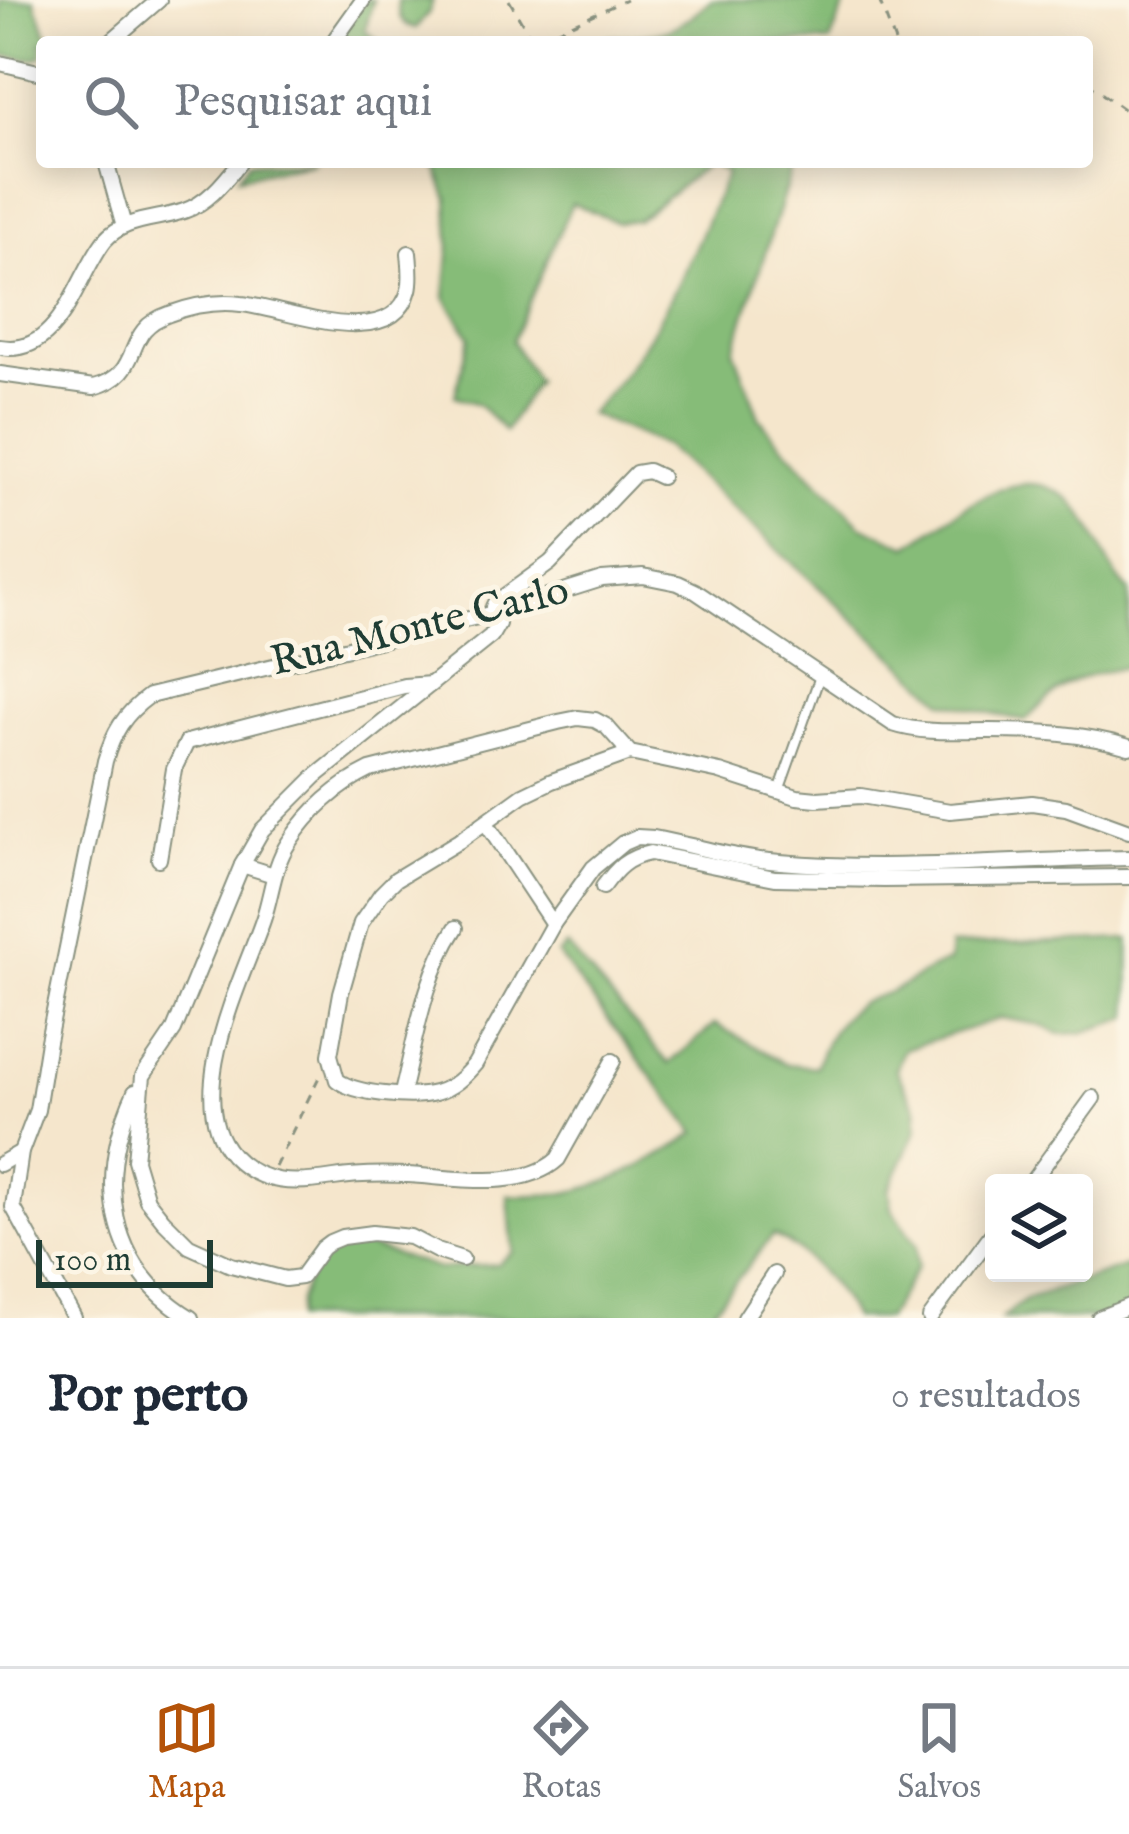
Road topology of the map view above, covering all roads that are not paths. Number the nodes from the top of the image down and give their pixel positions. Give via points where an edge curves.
1 (160, 0) edge
2 (363, 0) edge
3 (117, 36) edge
4 (337, 36) edge
5 (0, 63) edge
6 (36, 71) edge
7 (108, 168) edge
8 (235, 168) edge
9 (124, 226) junction
10 (409, 253) dead end
11 (0, 347) edge
12 (0, 374) edge
13 (661, 477) dead end
14 (494, 613) junction
15 (820, 674) junction
16 (431, 683) junction
17 (1129, 747) edge
18 (630, 753) junction
19 (779, 790) junction
20 (486, 823) junction
21 (1129, 831) edge
22 (1129, 858) edge
23 (159, 859) dead end
24 (242, 865) junction
25 (274, 874) junction
26 (1129, 877) edge
27 (603, 887) dead end
28 (554, 924) junction
29 (456, 928) dead end
30 (613, 1061) dead end
31 (143, 1076) junction
32 (402, 1093) junction
33 (1094, 1098) dead end
34 (21, 1152) junction
35 (0, 1164) edge
36 (1037, 1174) edge
37 (0, 1192) edge
38 (13, 1207) junction
39 (985, 1243) edge
40 (462, 1259) dead end
41 (774, 1274) dead end
42 (1129, 1306) edge
43 (74, 1318) edge
44 (191, 1318) edge
45 (745, 1318) edge
46 (930, 1318) edge
47 (1100, 1318) edge

1 - 3 street
2 - 4 street
5 - 6 street
7 - 9 street
8 - 9 street via 185,211
9 - 11 street via 91,260 47,332 20,347
10 - 12 street via 404,303 366,325 201,304 149,322 123,374 105,384
13 - 14 street via 636,472 550,563 495,603
14 - 15 street, Rua Monte Carlo via 602,579 643,575 695,592
14 - 16 street via 494,632
14 - 34 street, Rua Monte Carlo via 179,687 149,696 122,720 105,761 37,1110
15 - 17 street, Rua Monte Carlo via 906,728 1044,733
15 - 19 lane
16 - 23 street via 187,742 174,769
16 - 24 street via 302,788
18 - 19 street
18 - 20 street via 539,787
18 - 25 street via 606,726 578,718 370,770 304,821
19 - 21 street via 950,811 1032,803
20 - 28 street
20 - 32 street via 396,879 361,923 330,1055 337,1080 350,1089
22 - 28 street via 776,862 637,837 593,868
24 - 25 street
24 - 31 street via 182,1013
25 - 30 street via 212,1078 217,1130 233,1156 269,1179 479,1180 539,1171 558,1159
26 - 27 street via 775,878 650,853 618,867
28 - 32 street via 461,1080 434,1093
29 - 32 street via 431,974
31 - 40 street via 140,1177 147,1200 189,1246 285,1279 301,1276 330,1243 372,1233 410,1237
31 - 44 street via 115,1152 121,1234 143,1278
33 - 36 street
34 - 35 street
34 - 38 street, Rua Monte Carlo
37 - 38 street
38 - 43 street
39 - 46 street
41 - 45 street
42 - 47 street

